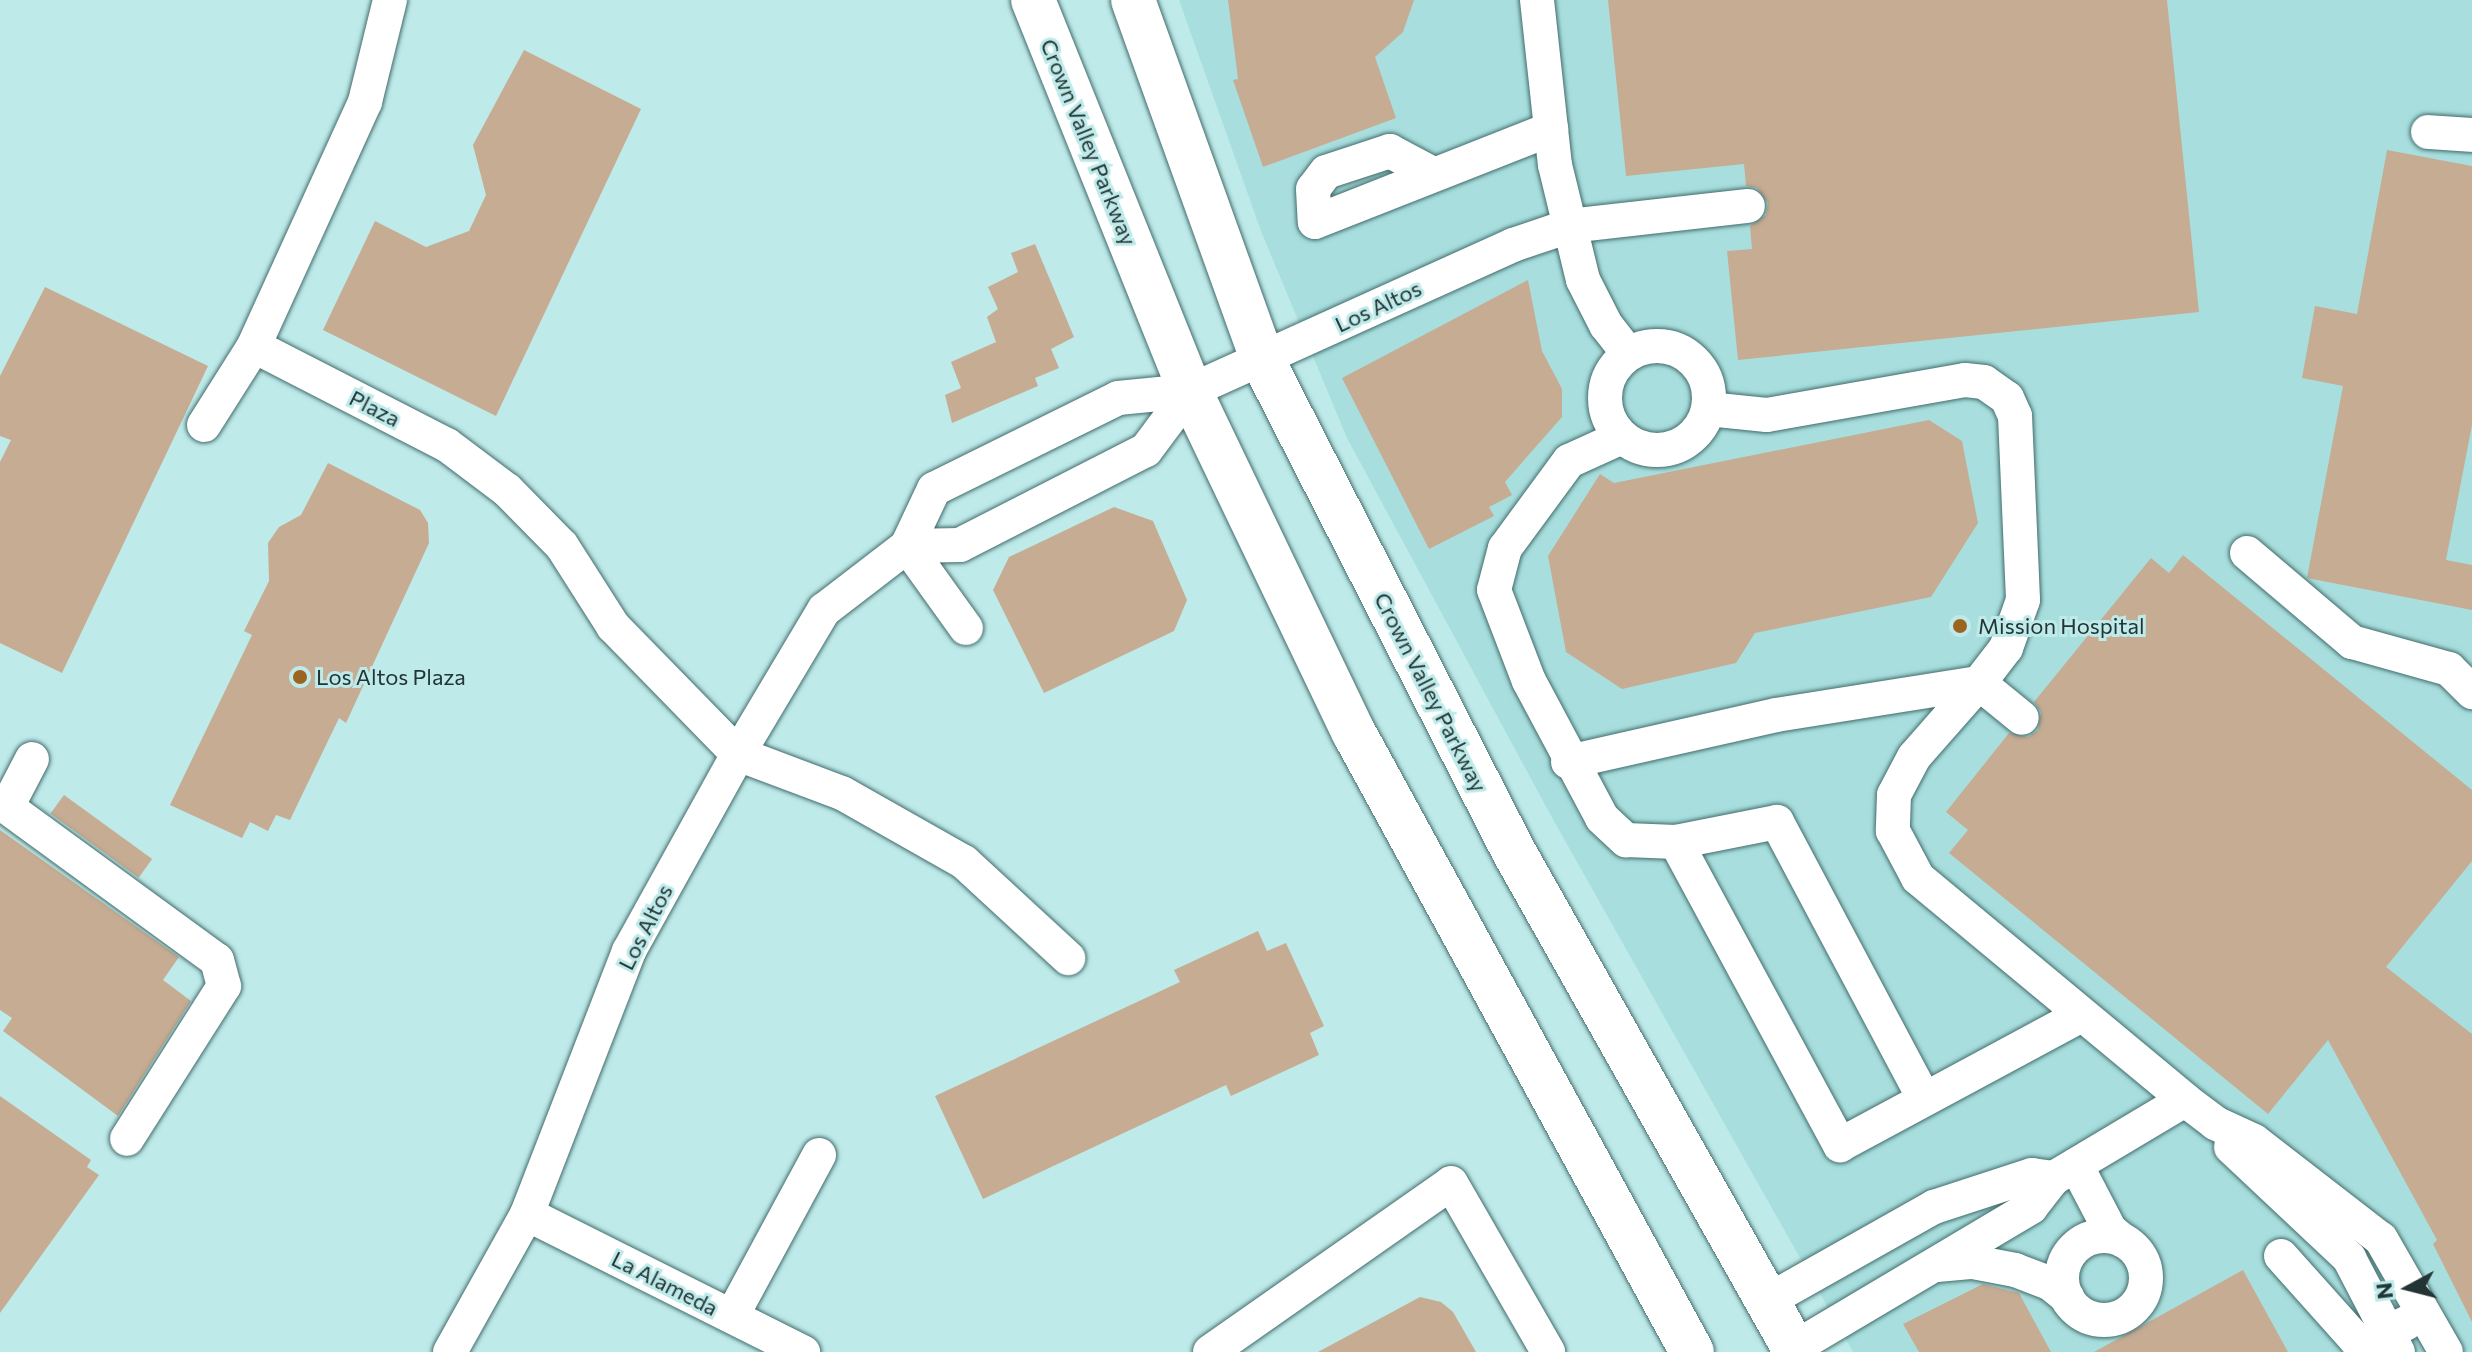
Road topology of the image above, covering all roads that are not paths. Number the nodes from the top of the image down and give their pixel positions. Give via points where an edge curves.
1 (390, 0) edge
2 (1033, 0) edge
3 (1133, 0) edge
4 (1537, 0) edge
5 (1551, 129) junction
6 (2428, 132) dead end
7 (2472, 135) edge
8 (1433, 174) dead end
9 (1748, 206) dead end
10 (1569, 226) junction
11 (254, 346) junction
12 (1628, 353) junction
13 (1262, 359) junction
14 (1190, 391) junction
15 (1708, 409) junction
16 (204, 425) dead end
17 (1622, 437) junction
18 (907, 546) junction
19 (2247, 553) dead end
20 (966, 628) dead end
21 (1979, 683) junction
22 (2472, 692) edge
23 (2022, 718) dead end
24 (738, 754) junction
25 (32, 759) dead end
26 (1568, 762) junction
27 (3, 805) edge
28 (1676, 842) junction
29 (1068, 958) dead end
30 (2080, 1016) junction
31 (1924, 1098) junction
32 (2185, 1100) junction
33 (2215, 1123) junction
34 (127, 1139) dead end
35 (819, 1155) dead end
36 (2065, 1172) junction
37 (527, 1214) junction
38 (2122, 1240) junction
39 (2281, 1256) dead end
40 (1928, 1266) junction
41 (2067, 1297) junction
42 (1767, 1301) junction
43 (2425, 1314) junction
44 (732, 1316) junction
45 (2393, 1342) edge
46 (1795, 1350) edge
47 (450, 1352) edge
48 (803, 1352) edge
49 (1210, 1352) edge
50 (1548, 1352) edge
51 (1692, 1352) edge
52 (2446, 1352) edge

1 - 11 street via 365,102
2 - 14 main road, Crown Valley Parkway
3 - 13 main road, Crown Valley Parkway
4 - 5 street
5 - 8 street
5 - 10 street
6 - 7 street
9 - 10 street, Los Altos
10 - 12 street via 1592,302
10 - 13 street, Los Altos via 1513,245
11 - 16 street
11 - 24 street, Plaza via 447,445 507,490 562,546 613,626
12 - 15 street via 1652,345 1687,355 1708,385
12 - 17 street via 1608,378 1605,394 1611,425
13 - 14 street, Los Altos
13 - 42 main road, Crown Valley Parkway via 1514,852
14 - 18 street, Los Altos via 1146,450 960,545
14 - 18 street, Los Altos via 1118,398 934,489
14 - 51 main road, Crown Valley Parkway via 1354,733
15 - 17 street via 1689,440 1673,448 1655,451
15 - 21 street via 1767,415 1965,380 1984,382 2007,398 2015,416 2023,600 2006,648
17 - 26 street via 1569,461 1550,482 1505,548 1494,590
18 - 20 street
18 - 24 street, Los Altos via 824,610
19 - 22 street via 2352,642 2449,669 2461,675
21 - 23 street
21 - 26 street via 1770,716
21 - 30 street via 1901,778 1892,812 1898,847 1932,893
24 - 29 street via 842,793 964,862
24 - 37 street, Los Altos via 629,951
25 - 27 street
26 - 28 street via 1616,833 1636,844
27 - 34 street via 217,960 224,986
28 - 31 street via 1777,822
28 - 31 street via 1840,1145
30 - 31 street
30 - 32 street
32 - 33 street
32 - 36 street
33 - 43 street via 2254,1141 2381,1239
33 - 45 street via 2234,1153 2349,1258
35 - 44 street
36 - 38 street
36 - 40 street via 2031,1207
36 - 42 street via 2032,1175 1934,1207
37 - 44 street, La Alameda
37 - 47 street, Los Altos
38 - 41 street via 2095,1237 2071,1251 2062,1278
38 - 41 street via 2144,1267 2145,1286 2132,1309 2116,1318 2096,1319
39 - 45 street via 2356,1340
40 - 41 street via 1989,1264 2036,1276
40 - 46 street
42 - 46 main road, Crown Valley Parkway
43 - 45 street
43 - 52 street
44 - 48 street, La Alameda
49 - 50 street via 1451,1183

